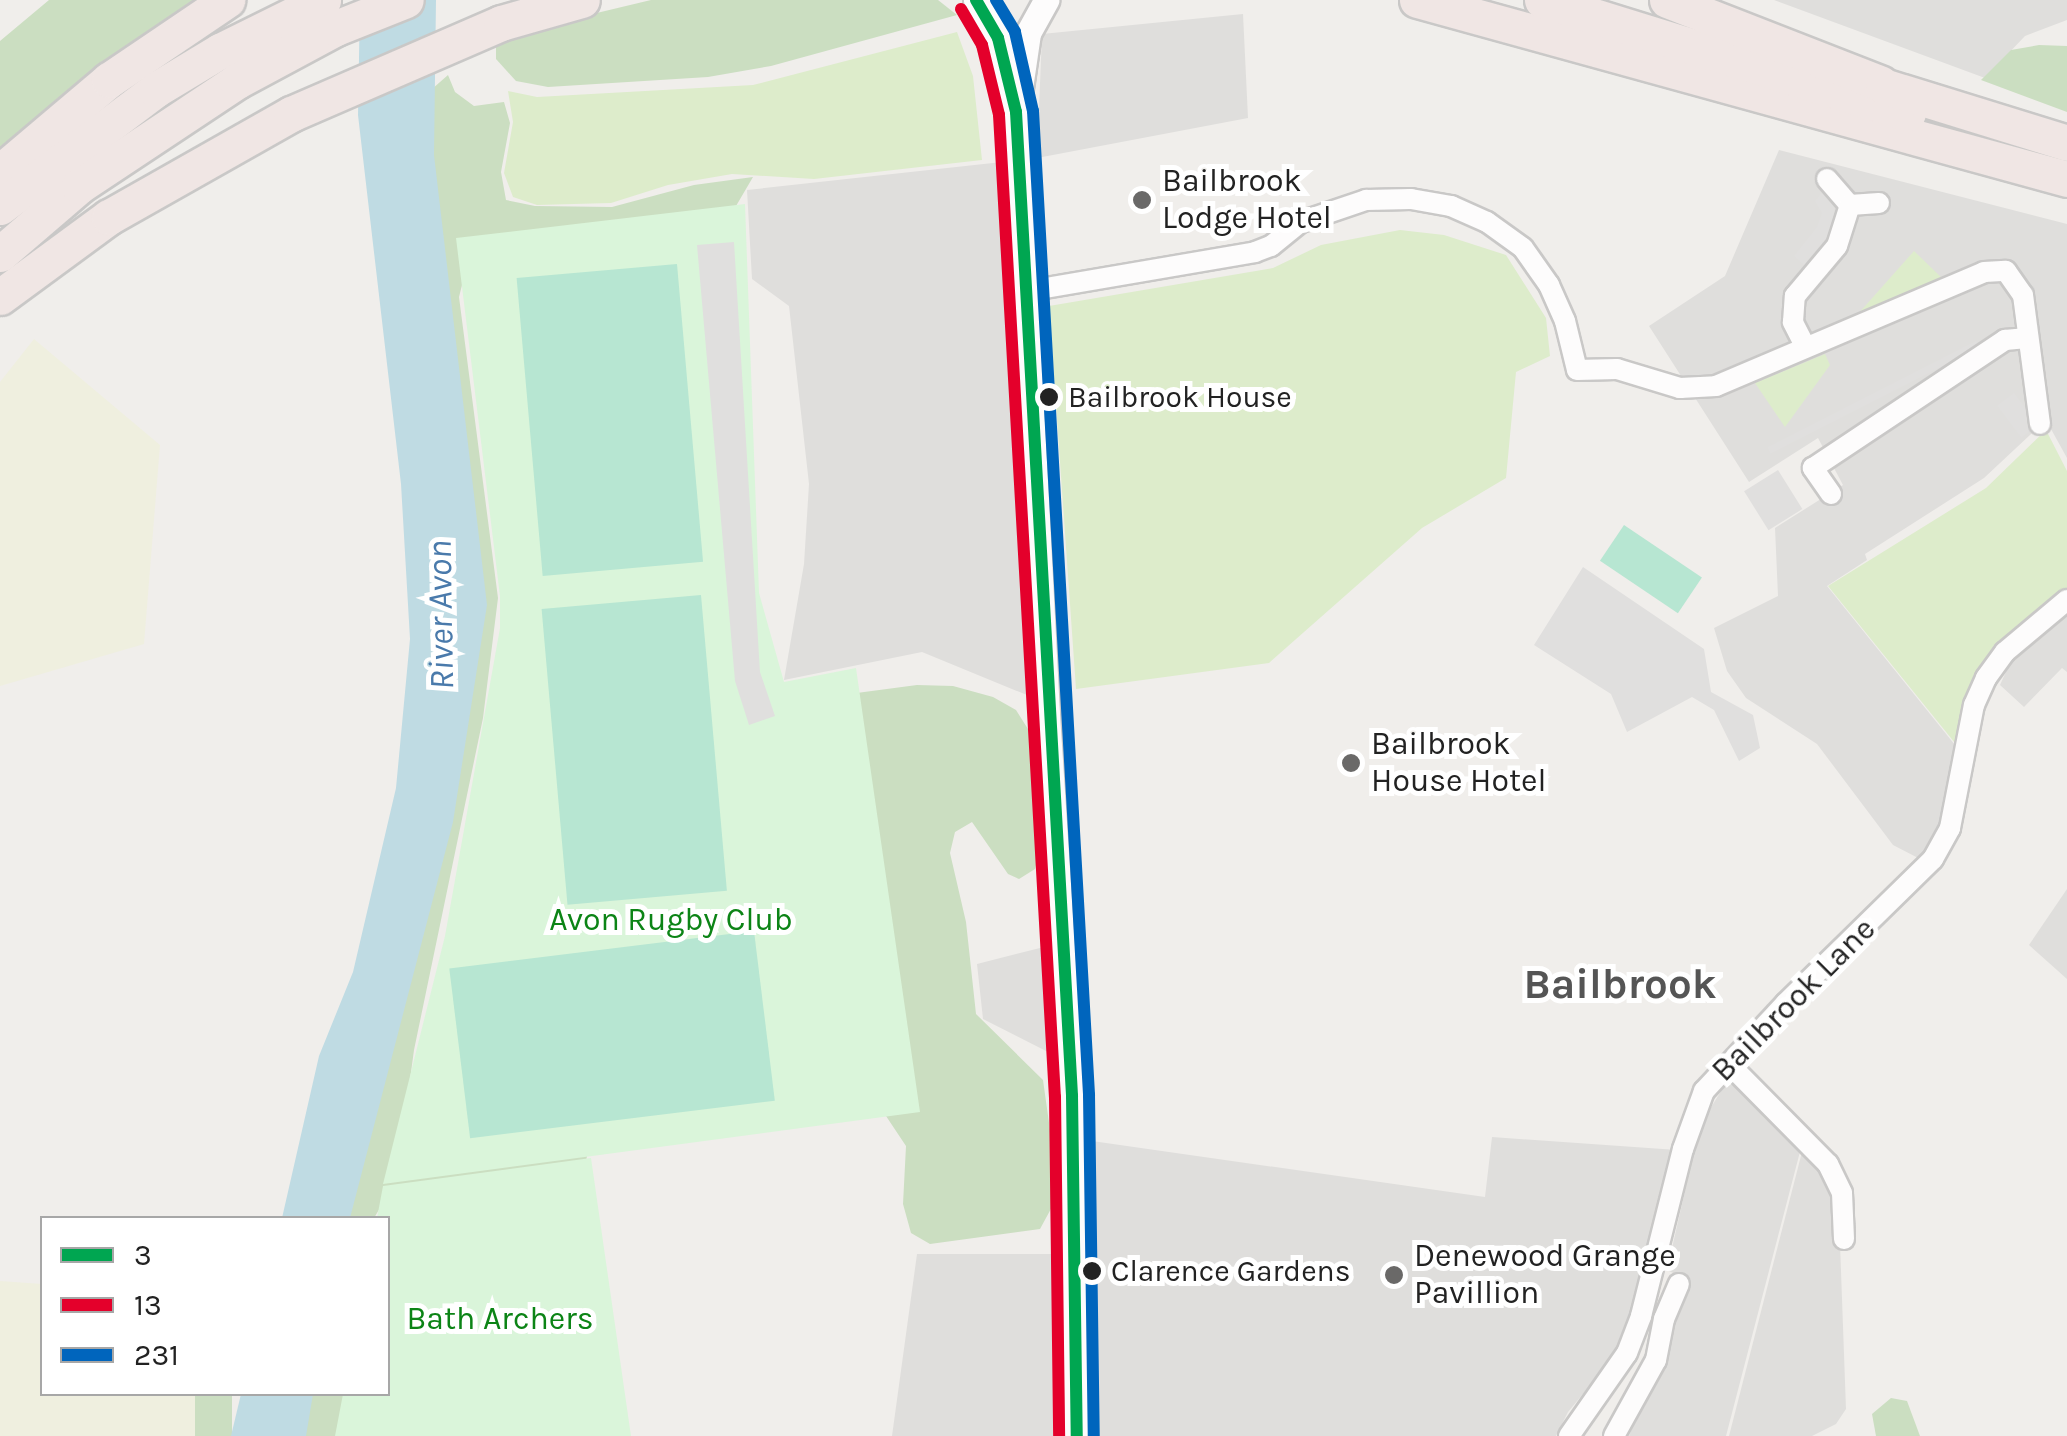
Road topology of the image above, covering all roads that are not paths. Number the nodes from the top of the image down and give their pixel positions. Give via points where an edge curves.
1 (227, 0) edge
2 (323, 0) edge
3 (406, 0) edge
4 (976, 0) edge
5 (1046, 0) edge
6 (1417, 0) edge
7 (1542, 0) edge
8 (1610, 0) edge
9 (1667, 0) edge
10 (572, 3) edge
11 (1892, 88) junction
12 (1016, 112) junction
13 (2067, 142) edge
14 (2067, 162) edge
15 (0, 172) edge
16 (1827, 179) dead end
17 (2067, 179) edge
18 (1879, 203) dead end
19 (1850, 205) junction
20 (0, 207) edge
21 (0, 254) edge
22 (1028, 291) junction
23 (0, 297) edge
24 (2027, 338) junction
25 (1806, 346) junction
26 (2040, 424) dead end
27 (1832, 494) dead end
28 (2067, 600) edge
29 (1729, 1064) junction
30 (1844, 1240) dead end
31 (1679, 1284) dead end
32 (1077, 1436) edge
33 (1569, 1436) edge
34 (1614, 1436) edge

1 - 15 highway via 162,41
2 - 20 highway via 155,90
3 - 21 highway via 237,81 79,186
4 - 12 street via 998,38
5 - 12 street via 1028,32
6 - 17 highway
7 - 14 highway
8 - 11 highway
9 - 11 highway
10 - 23 highway via 501,23 366,78 148,193
11 - 13 highway
12 - 22 street
16 - 19 street
18 - 19 street
19 - 25 street via 1837,246 1796,296 1794,322
22 - 25 street via 1255,252 1300,222 1366,200 1411,199 1488,222 1523,248 1566,322 1576,370 1616,369 1680,388 1716,386
22 - 32 street via 1046,714 1072,1096
24 - 25 street via 2019,284 2006,271 1992,270
24 - 26 street
24 - 27 street via 2005,340 1812,468
28 - 29 street, Bailbrook Lane via 2005,652 1986,678 1974,705 1950,828 1933,860
29 - 30 street via 1828,1164 1842,1193
29 - 33 street, Bailbrook Lane via 1695,1110 1627,1353
31 - 34 street via 1656,1360

